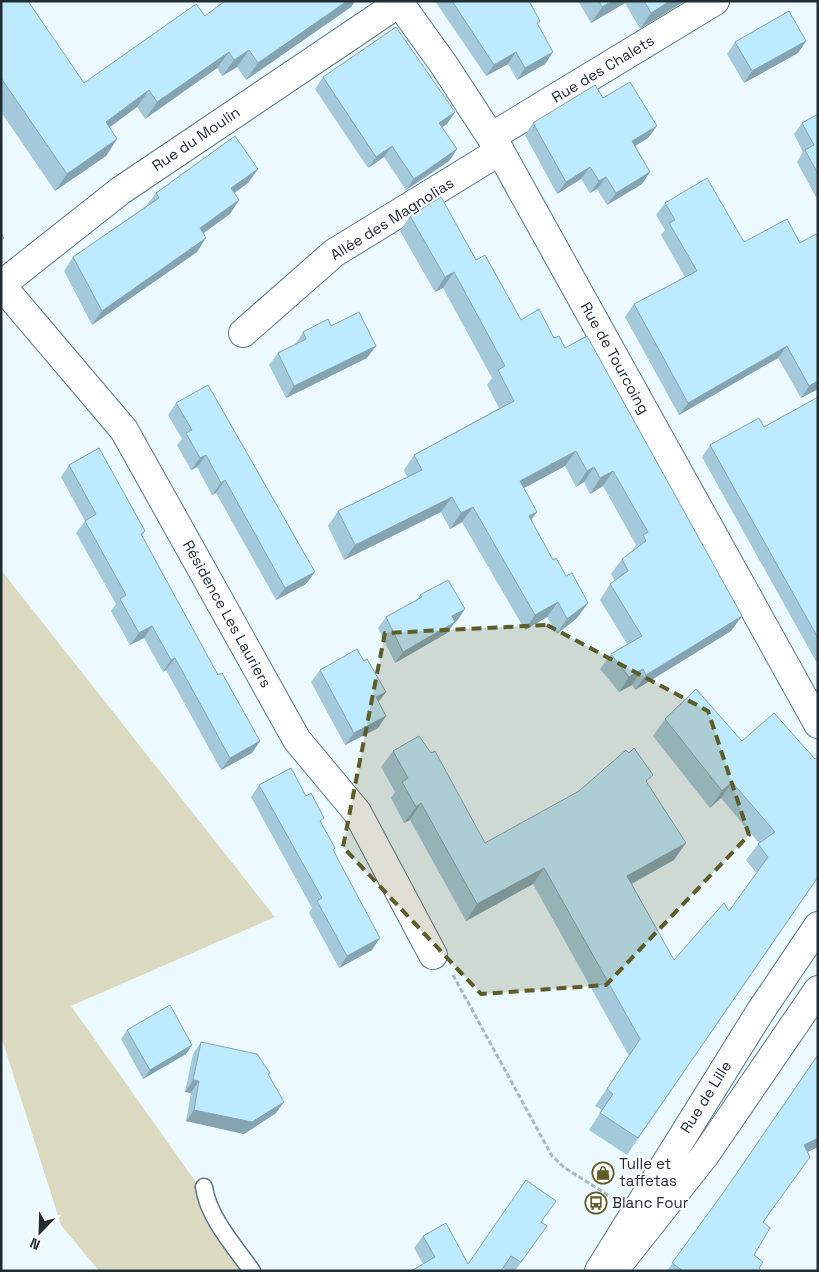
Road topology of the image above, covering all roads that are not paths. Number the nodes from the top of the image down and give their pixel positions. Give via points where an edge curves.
1 (715, 1) edge
2 (398, 2) edge
3 (496, 144) junction
4 (1, 285) edge
5 (243, 333) dead end
6 (818, 724) edge
7 (818, 926) edge
8 (433, 955) road end
9 (818, 990) edge
10 (204, 1187) dead end
11 (252, 1271) edge
12 (599, 1271) edge
13 (613, 1271) edge

1 - 3 street, Rue des Chalets
2 - 3 street, Rue de Tourcoing
2 - 4 street, Rue du Moulin via 120,191
3 - 5 street, Allée des Magnolias via 334,252
3 - 6 street, Rue de Tourcoing
4 - 8 street, Résidence Les Lauriers via 124,430 297,740 357,812
7 - 12 street, Rue de Lille via 760,1012
9 - 13 street, Rue de Lille via 710,1148
10 - 11 lane via 214,1215

